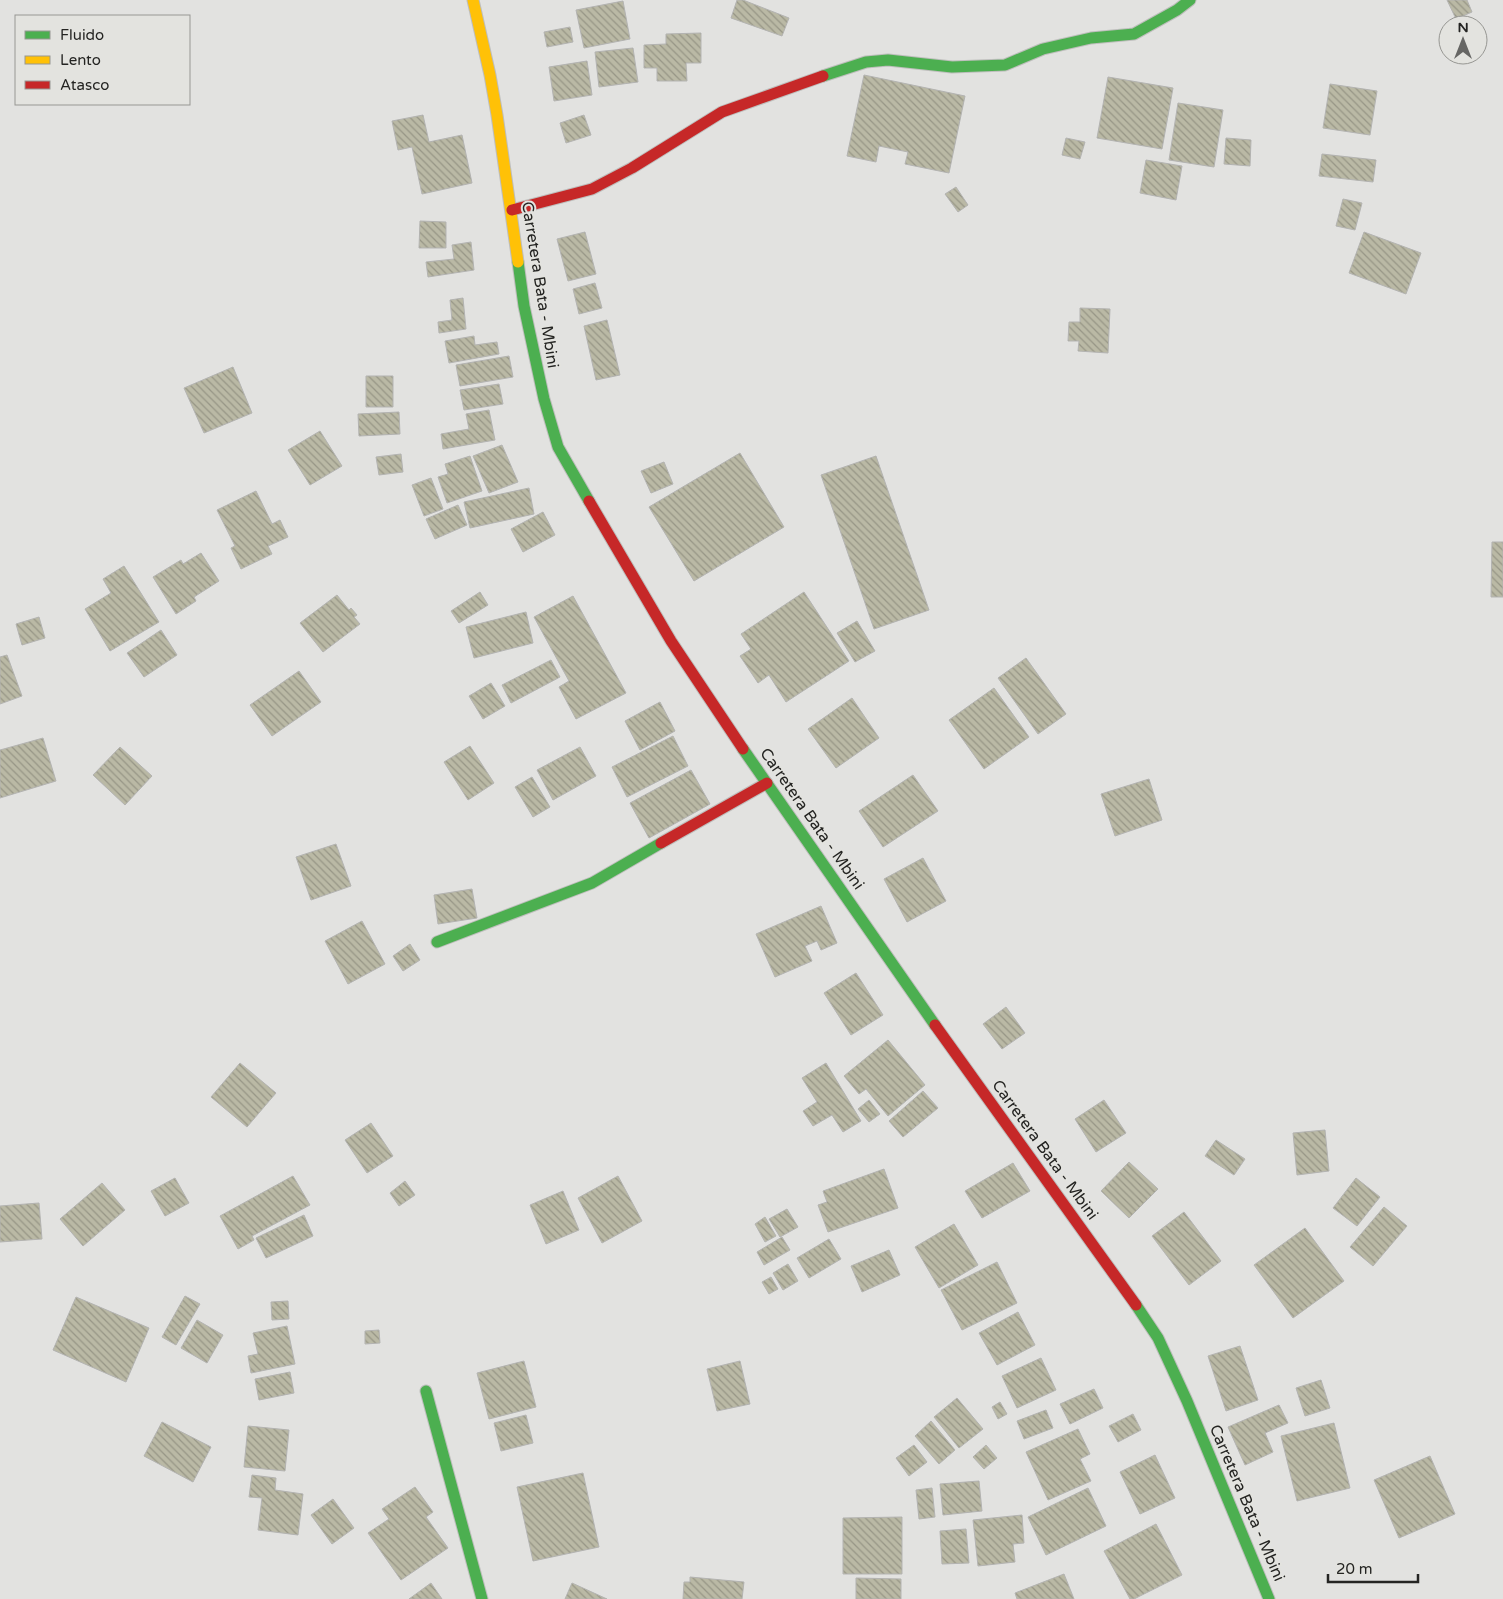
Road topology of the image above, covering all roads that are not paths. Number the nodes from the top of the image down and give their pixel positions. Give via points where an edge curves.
1 (473, 0) edge
2 (1190, 0) edge
3 (512, 210) junction
4 (767, 783) junction
5 (437, 942) dead end
6 (426, 1391) dead end
7 (482, 1599) edge
8 (1269, 1599) edge

1 - 3 main road, Carretera Bata - Mbini via 490,75
2 - 3 main road via 1134,34 1091,38 1043,49 1005,65 952,67 888,60 866,62 722,112 592,189
3 - 4 main road, Carretera Bata - Mbini via 524,306 558,447 671,641
4 - 5 main road via 592,883
4 - 8 main road, Carretera Bata - Mbini via 961,1063 1158,1338
6 - 7 main road

